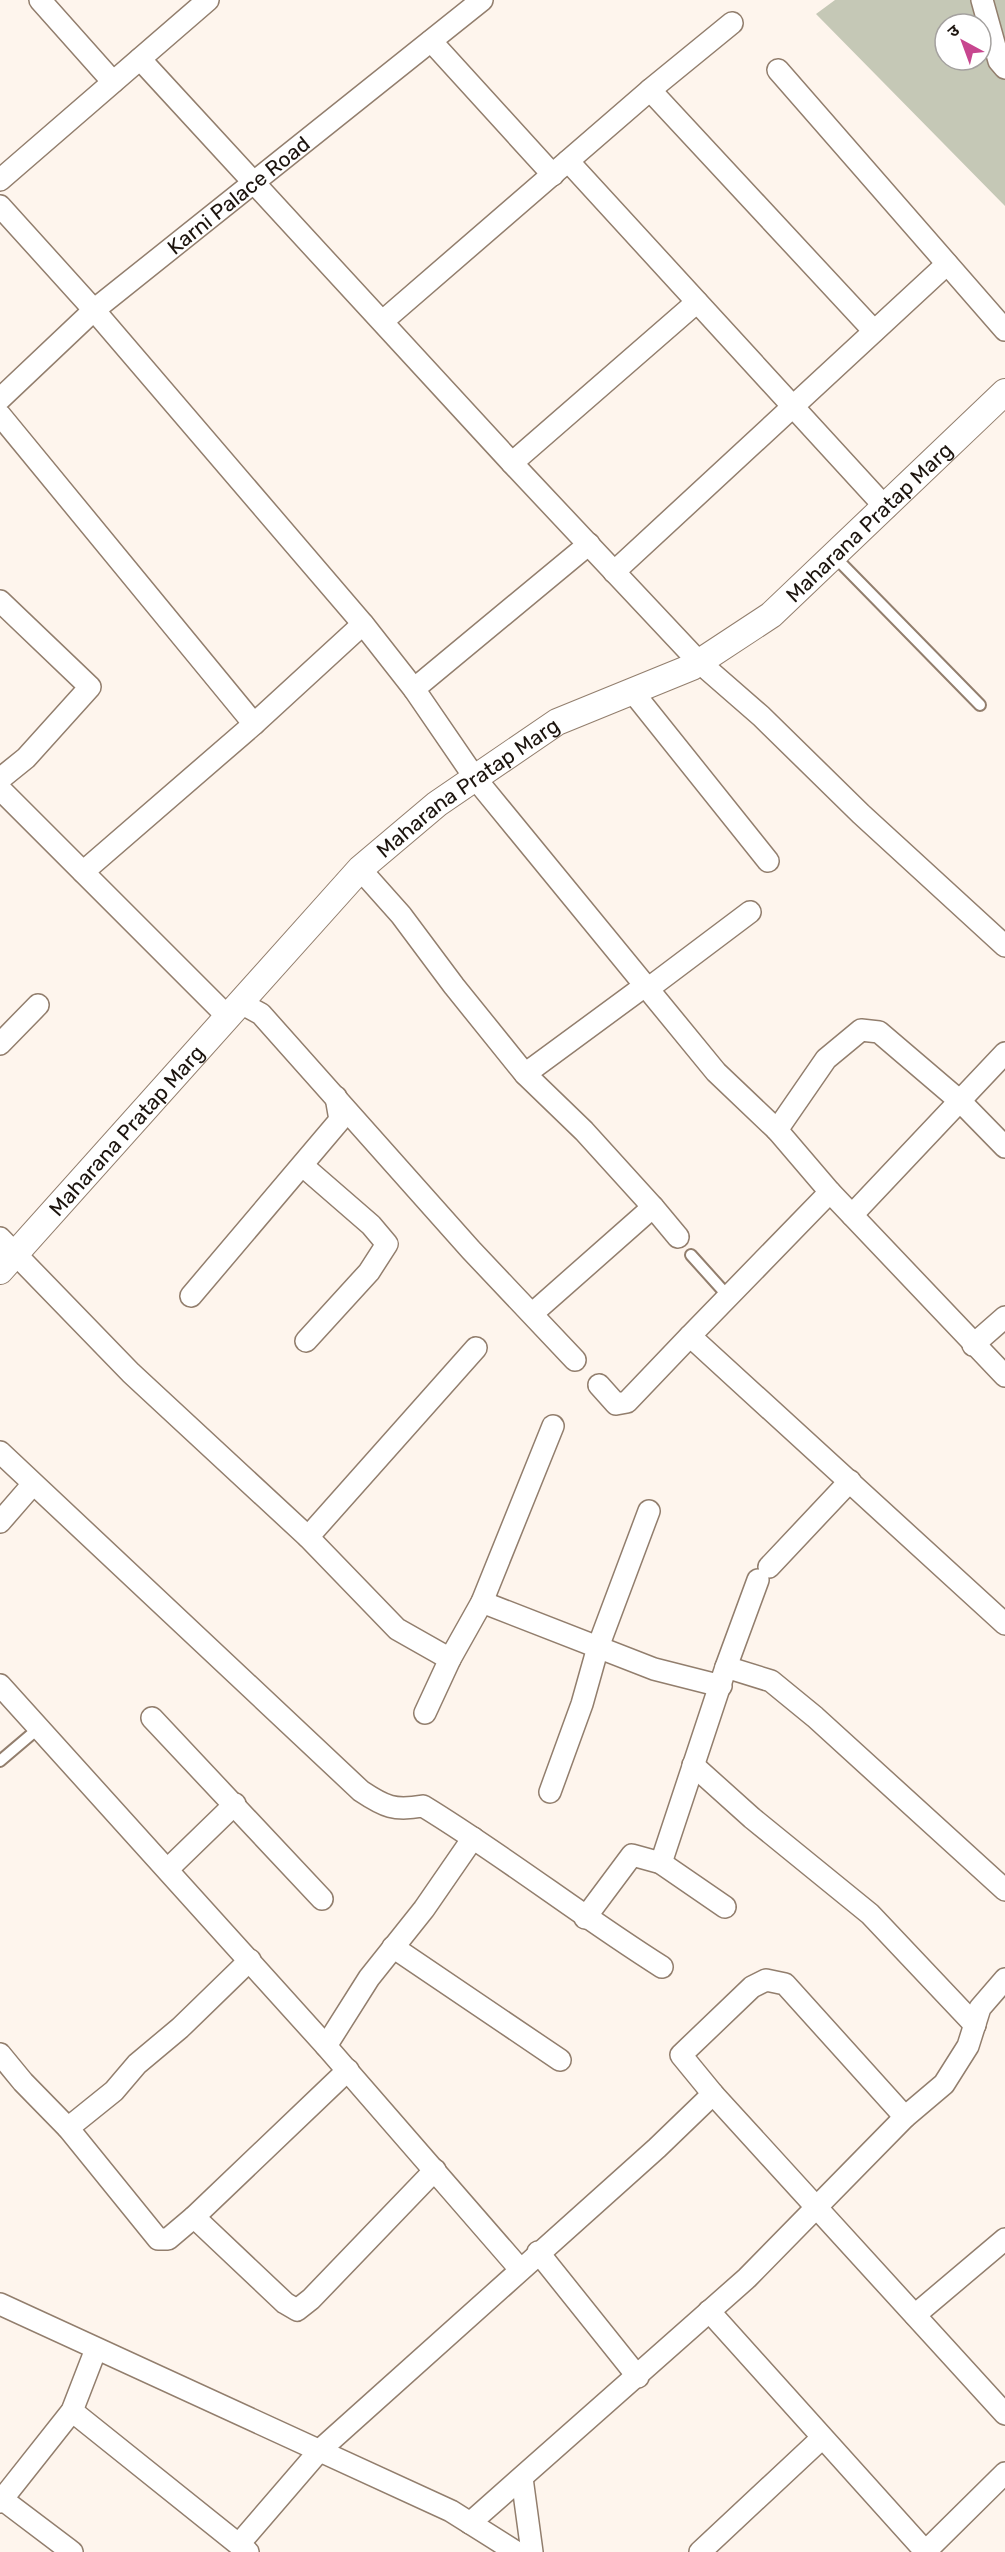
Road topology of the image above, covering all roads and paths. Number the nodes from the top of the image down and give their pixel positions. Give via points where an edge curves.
1 (40, 0) edge
2 (208, 0) edge
3 (482, 0) edge
4 (982, 0) edge
5 (732, 23) dead end
6 (431, 41) junction
7 (140, 59) junction
8 (1005, 68) edge
9 (778, 70) dead end
10 (113, 82) junction
11 (650, 90) junction
12 (561, 168) junction
13 (0, 180) edge
14 (252, 182) junction
15 (0, 206) edge
16 (947, 264) junction
17 (697, 302) junction
18 (94, 310) junction
19 (383, 321) junction
20 (1005, 330) edge
21 (874, 331) junction
22 (1005, 392) edge
23 (0, 399) edge
24 (793, 407) junction
25 (0, 415) edge
26 (512, 463) junction
27 (886, 508) junction
28 (589, 544) junction
29 (835, 557) junction
30 (614, 572) junction
31 (0, 601) edge
32 (363, 624) junction
33 (699, 662) junction
34 (414, 689) junction
35 (632, 691) junction
36 (980, 705) dead end
37 (254, 724) junction
38 (474, 778) junction
39 (0, 779) edge
40 (0, 789) edge
41 (768, 861) dead end
42 (360, 869) junction
43 (83, 872) junction
44 (750, 912) dead end
45 (1005, 946) edge
46 (647, 986) junction
47 (38, 1005) dead end
48 (233, 1009) junction
49 (0, 1044) edge
50 (1005, 1053) edge
51 (525, 1074) junction
52 (336, 1097) junction
53 (961, 1102) junction
54 (777, 1130) junction
55 (1005, 1147) edge
56 (303, 1166) junction
57 (830, 1192) junction
58 (653, 1207) junction
59 (852, 1215) junction
60 (678, 1237) dead end
61 (5, 1254) edge
62 (691, 1256) dead end
63 (728, 1295) junction
64 (191, 1296) dead end
65 (533, 1313) junction
66 (1005, 1317) edge
67 (690, 1336) junction
68 (306, 1341) dead end
69 (973, 1345) junction
70 (476, 1348) dead end
71 (575, 1360) dead end
72 (1005, 1376) edge
73 (599, 1384) dead end
74 (552, 1426) dead end
75 (0, 1452) edge
76 (850, 1481) junction
77 (33, 1484) junction
78 (650, 1511) dead end
79 (0, 1522) edge
80 (308, 1537) junction
81 (482, 1602) junction
82 (1005, 1624) edge
83 (598, 1647) junction
84 (450, 1659) junction
85 (723, 1677) junction
86 (0, 1685) edge
87 (425, 1713) dead end
88 (152, 1718) dead end
89 (40, 1727) junction
90 (0, 1761) edge
91 (693, 1765) junction
92 (550, 1792) dead end
93 (235, 1804) junction
94 (473, 1838) junction
95 (661, 1863) junction
96 (168, 1869) junction
97 (1005, 1890) edge
98 (322, 1899) dead end
99 (725, 1907) dead end
100 (585, 1918) junction
101 (393, 1947) junction
102 (250, 1960) junction
103 (662, 1967) dead end
104 (1005, 1979) edge
105 (975, 2025) junction
106 (326, 2046) junction
107 (0, 2054) edge
108 (560, 2060) dead end
109 (348, 2070) junction
110 (713, 2094) junction
111 (906, 2118) junction
112 (68, 2128) junction
113 (435, 2170) junction
114 (817, 2208) junction
115 (194, 2217) junction
116 (1005, 2240) edge
117 (537, 2252) junction
118 (519, 2268) junction
119 (0, 2304) edge
120 (709, 2311) junction
121 (915, 2315) junction
122 (96, 2349) junction
123 (638, 2377) junction
124 (72, 2411) junction
125 (1005, 2414) edge
126 (822, 2438) junction
127 (320, 2450) junction
128 (1005, 2474) edge
129 (522, 2478) junction
130 (1, 2500) edge
131 (470, 2523) junction
132 (243, 2548) edge
133 (72, 2552) edge
134 (516, 2552) edge
135 (532, 2552) edge
136 (700, 2552) edge
137 (925, 2552) edge

1 - 10 street
2 - 7 street
3 - 6 street, Karni Palace Road
4 - 8 street via 999,61
5 - 11 street
6 - 12 street
6 - 14 street, Karni Palace Road
7 - 10 street
7 - 14 street
9 - 16 street
10 - 13 street
11 - 12 street
11 - 21 street
12 - 17 street
12 - 19 street
14 - 18 street, Karni Palace Road
14 - 19 street
15 - 18 street
16 - 20 street
16 - 21 street
17 - 24 street
17 - 26 street
18 - 23 street, Karni Palace Road
18 - 32 street
19 - 26 street
21 - 24 street
22 - 27 street, Maharana Pratap Marg
24 - 27 street
24 - 30 street
25 - 37 street
26 - 28 street
27 - 29 street, Maharana Pratap Marg
28 - 30 street
28 - 34 street
29 - 33 street, Maharana Pratap Marg via 771,615
29 - 36 lane
30 - 33 street
31 - 39 street via 90,687 26,758
32 - 34 street
32 - 37 street
33 - 35 street, Maharana Pratap Marg
33 - 45 street
34 - 38 street
35 - 38 street, Maharana Pratap Marg via 557,722
35 - 41 street
37 - 43 street
38 - 42 street, Maharana Pratap Marg
38 - 46 street
40 - 43 street
42 - 48 street, Maharana Pratap Marg
42 - 51 street via 401,915
43 - 48 street
44 - 46 street
46 - 51 street
46 - 54 street via 716,1072
47 - 49 street
48 - 52 street via 261,1014
48 - 61 street, Maharana Pratap Marg
50 - 53 street
51 - 58 street
52 - 56 street via 340,1120
52 - 65 street via 471,1250
53 - 54 street via 879,1032 861,1030 826,1059
53 - 55 street
53 - 59 street
54 - 57 street
56 - 64 street
56 - 68 street via 371,1225 387,1244 369,1272
57 - 59 street
57 - 63 street
58 - 60 street
58 - 65 street
59 - 69 street
61 - 80 street
62 - 63 lane
63 - 67 street
65 - 71 street
66 - 69 street
67 - 73 street via 627,1402 616,1404
67 - 76 street
69 - 72 street
70 - 80 street
74 - 81 street
75 - 77 street
76 - 82 street
76 - 85 street via 764,1574
77 - 79 street
77 - 94 street via 361,1791 399,1810 423,1806
78 - 83 street
80 - 84 street via 397,1629
81 - 83 street
81 - 84 street
83 - 85 street via 654,1669
83 - 92 street
84 - 87 street
85 - 91 street
85 - 97 street via 771,1682 883,1776
86 - 89 street
88 - 93 street
89 - 90 lane
89 - 96 street
91 - 95 street
91 - 105 street via 870,1914
93 - 96 street
93 - 98 street
94 - 100 street
94 - 101 street
95 - 99 street
95 - 100 street via 632,1855
96 - 102 street
100 - 103 street
101 - 106 street via 369,1977
101 - 108 street
102 - 106 street
102 - 112 street via 137,2064 114,2091
104 - 105 street via 981,2008
105 - 111 street via 968,2046 944,2084
106 - 109 street
107 - 112 street
109 - 113 street
109 - 115 street
110 - 111 street via 681,2055 752,1987 766,1980 785,1984
110 - 114 street
110 - 117 street
111 - 114 street
112 - 115 street via 158,2239 168,2239
113 - 115 street via 297,2310
113 - 118 street
114 - 120 street
114 - 121 street
116 - 121 street
117 - 118 street
117 - 123 street
118 - 127 street
119 - 122 street
120 - 123 street
120 - 126 street
121 - 125 street
122 - 124 street
122 - 127 street
123 - 129 street
124 - 130 street
124 - 132 street
126 - 136 street
126 - 137 street
127 - 131 street
127 - 132 street
128 - 137 street
129 - 131 street
129 - 135 street
130 - 133 street
131 - 134 street

